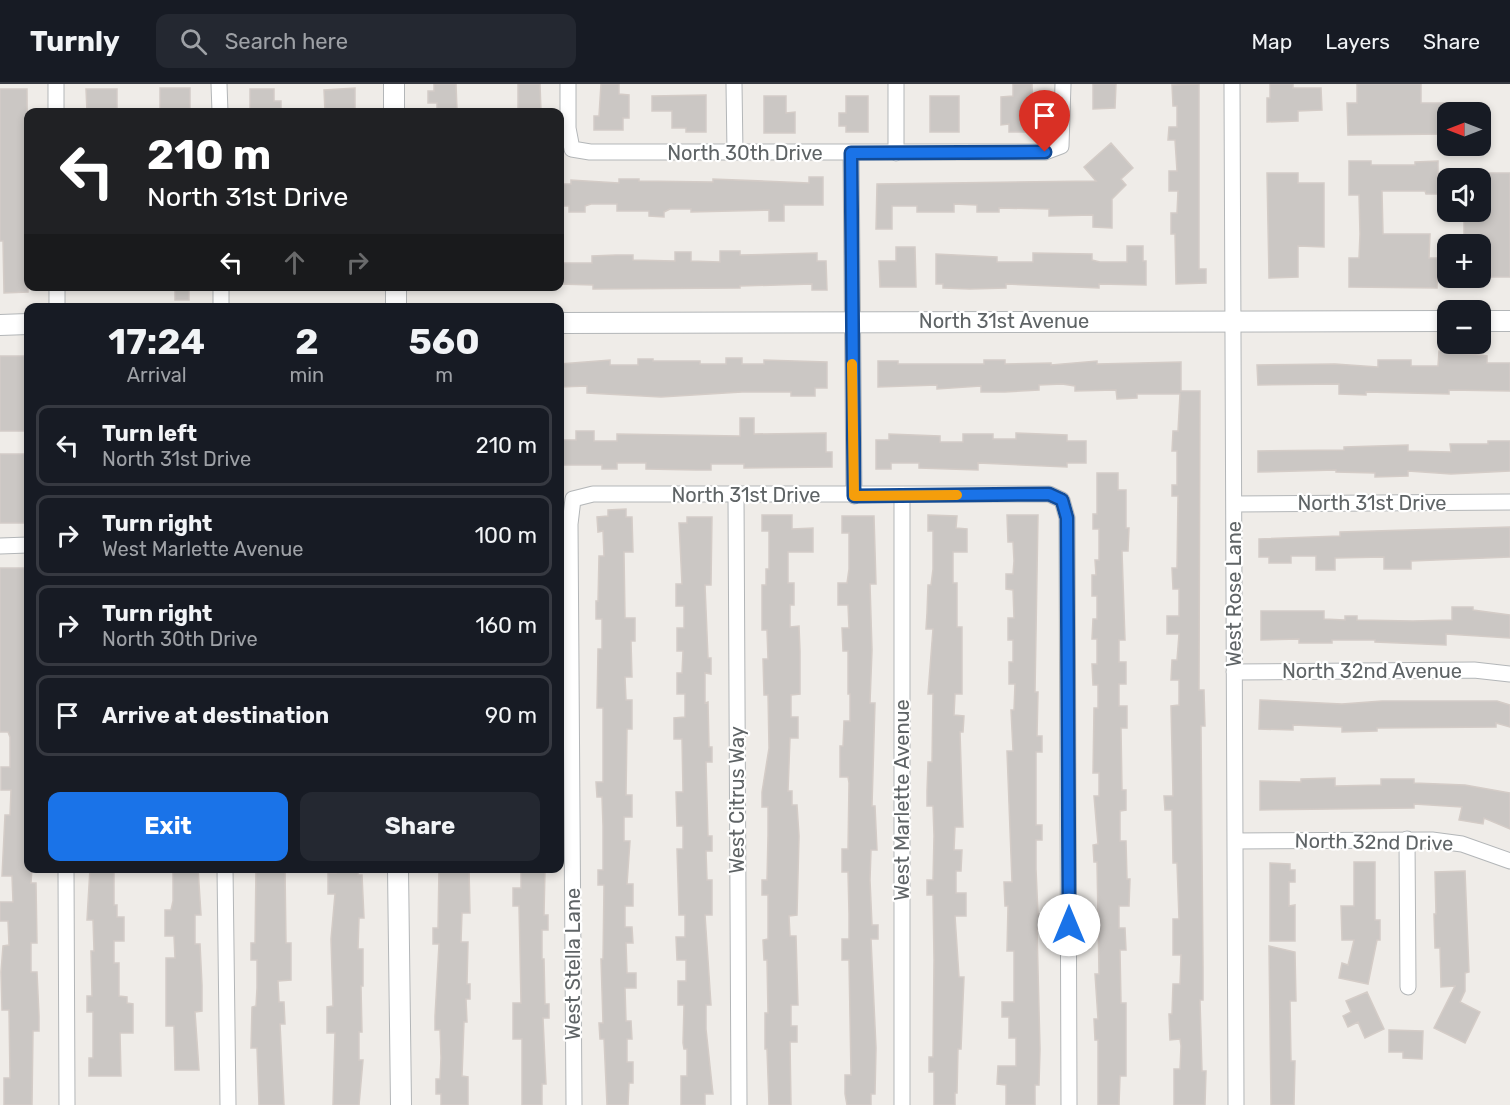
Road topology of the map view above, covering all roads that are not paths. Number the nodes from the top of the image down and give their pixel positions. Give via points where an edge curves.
1 (56, 84) edge
2 (219, 84) edge
3 (394, 84) edge
4 (568, 84) edge
5 (734, 84) edge
6 (896, 84) edge
7 (1063, 84) edge
8 (1232, 84) edge
9 (56, 108) edge
10 (220, 108) edge
11 (394, 108) edge
12 (735, 152) junction
13 (851, 153) junction
14 (896, 153) junction
15 (1232, 319) junction
16 (1437, 321) edge
17 (1491, 321) edge
18 (1510, 321) edge
19 (564, 322) edge
20 (852, 322) junction
21 (24, 324) edge
22 (0, 325) edge
23 (736, 495) junction
24 (854, 496) junction
25 (902, 496) junction
26 (573, 499) joint
27 (1510, 502) edge
28 (1234, 504) junction
29 (24, 545) edge
30 (0, 546) edge
31 (1234, 672) junction
32 (1510, 674) edge
33 (1407, 839) junction
34 (1235, 841) junction
35 (1510, 861) edge
36 (66, 873) edge
37 (225, 873) edge
38 (398, 873) edge
39 (1408, 987) dead end
40 (67, 1105) edge
41 (228, 1105) edge
42 (401, 1105) edge
43 (574, 1105) edge
44 (739, 1105) edge
45 (902, 1105) edge
46 (1069, 1105) edge
47 (1236, 1105) edge

1 - 9 street
2 - 10 street
3 - 11 street
4 - 12 street, North 30th Drive via 568,128 573,149
5 - 12 street
6 - 14 street
7 - 14 street, North 30th Drive via 1060,146 1045,152
8 - 15 street, West Rose Lane
12 - 13 street, North 30th Drive
13 - 14 street, North 30th Drive
13 - 20 street
15 - 16 street, North 31st Avenue
15 - 20 street, North 31st Avenue
15 - 28 street, West Rose Lane
17 - 18 street
19 - 20 street, North 31st Avenue
20 - 24 street
21 - 22 street
23 - 24 street, North 31st Drive
23 - 26 street, North 31st Drive via 593,494
23 - 44 street, West Citrus Way
24 - 25 street, North 31st Drive
25 - 45 street, West Marlette Avenue
25 - 46 street, North 31st Drive via 1049,494 1062,500 1068,530
26 - 43 street, West Stella Lane via 570,536
27 - 28 street, North 31st Drive
28 - 31 street, West Rose Lane
29 - 30 street
31 - 32 street, North 32nd Avenue via 1474,670
31 - 34 street, West Rose Lane
33 - 34 street, North 32nd Drive
33 - 35 street, North 32nd Drive via 1462,844
33 - 39 street
34 - 47 street, West Rose Lane
36 - 40 street
37 - 41 street
38 - 42 street

